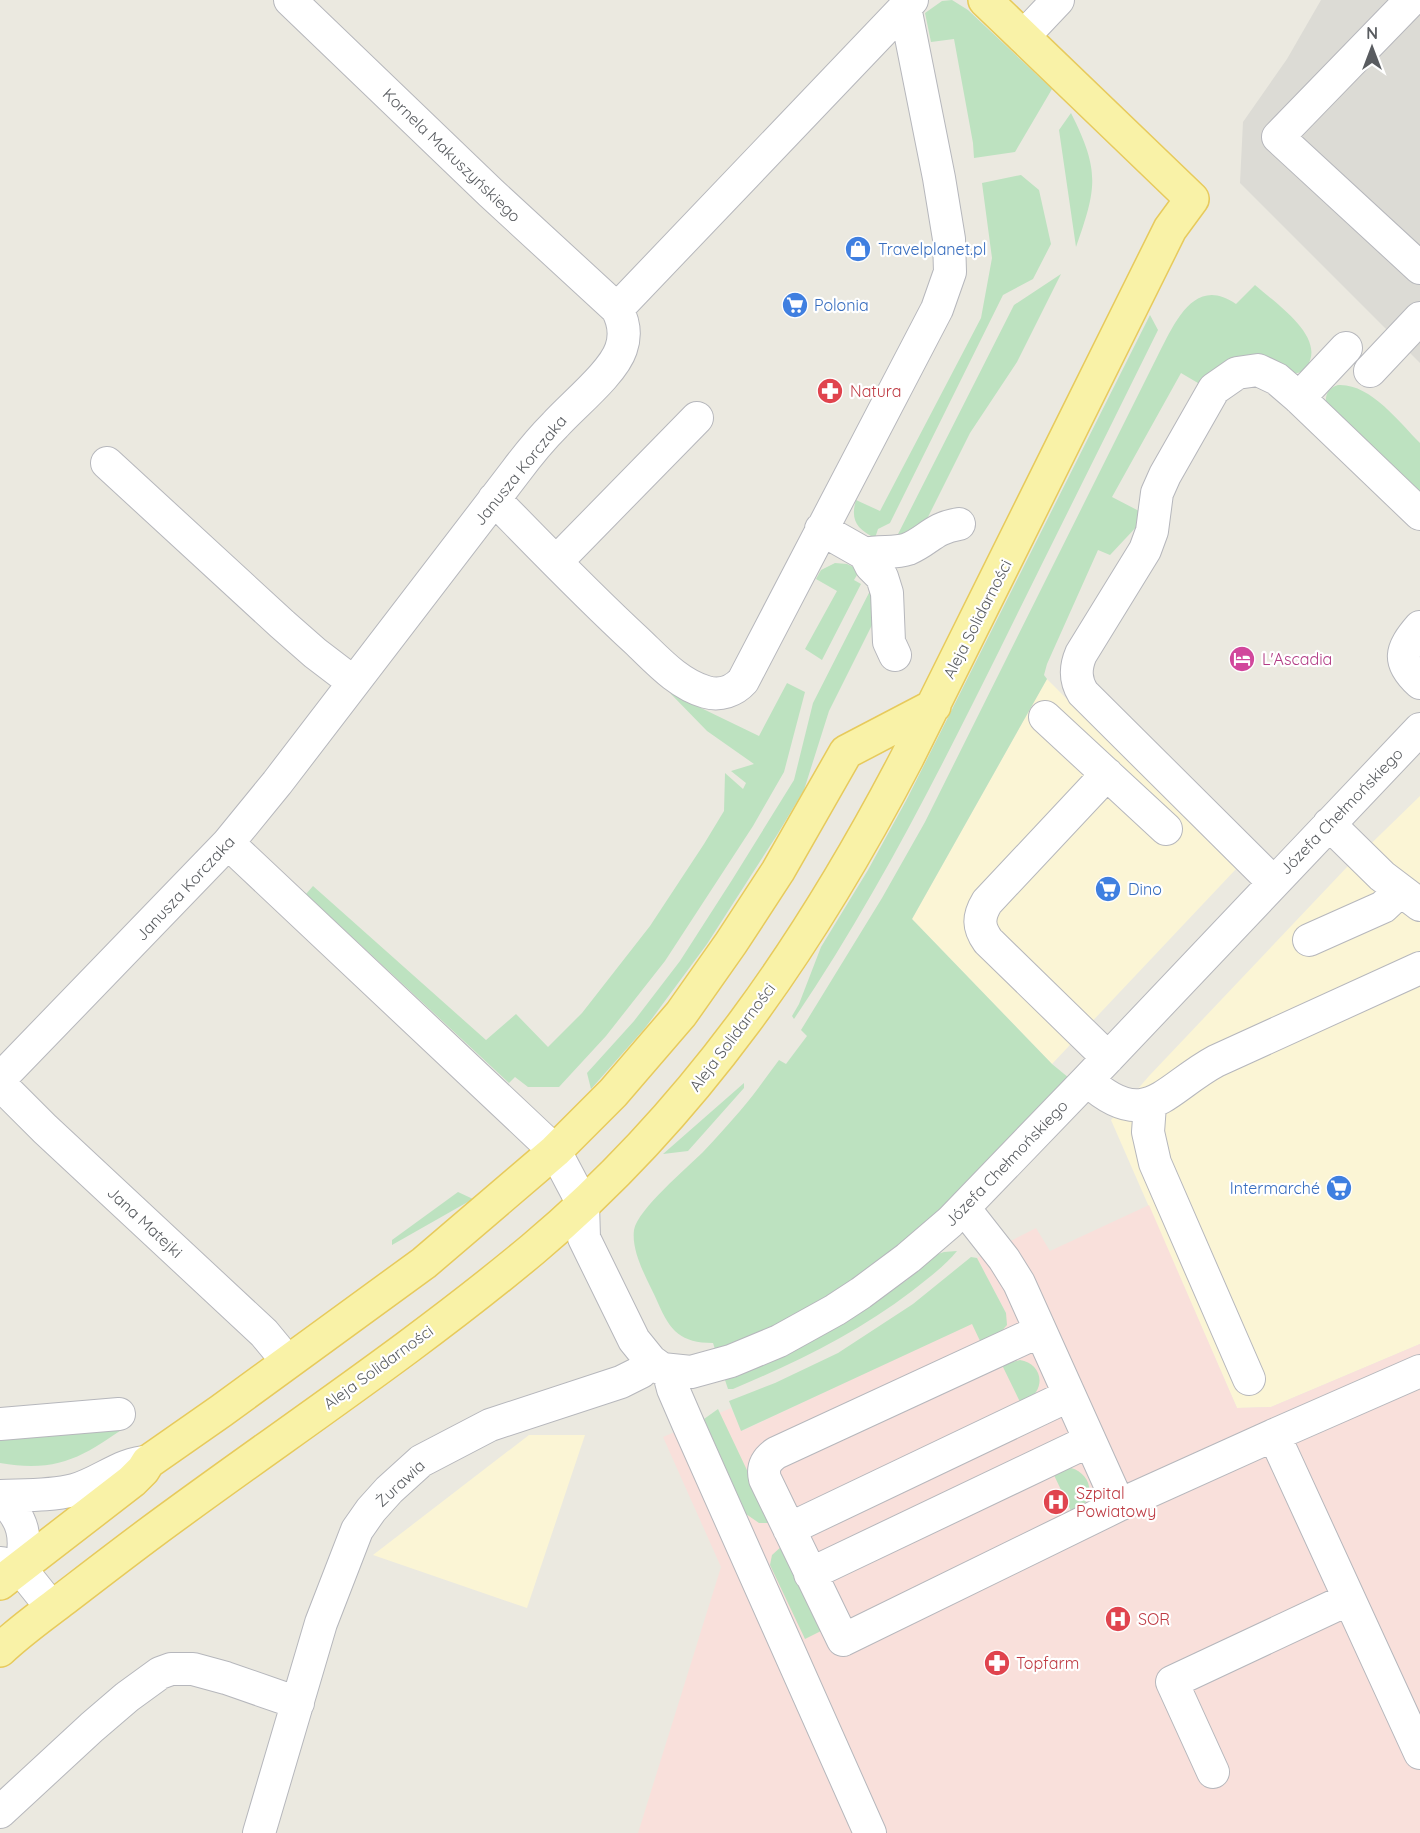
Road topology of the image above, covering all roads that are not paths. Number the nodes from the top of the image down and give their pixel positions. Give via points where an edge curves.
1 (290, 0) edge
2 (985, 0) edge
3 (1058, 0) edge
4 (1411, 0) edge
5 (909, 4) edge
6 (1023, 37) junction
7 (1420, 268) edge
8 (617, 309) junction
9 (1420, 318) edge
10 (1346, 348) dead end
11 (1370, 371) dead end
12 (1299, 398) junction
13 (697, 418) dead end
14 (107, 462) dead end
15 (494, 500) junction
16 (1420, 514) edge
17 (959, 524) dead end
18 (821, 530) junction
19 (865, 554) junction
20 (556, 562) junction
21 (1420, 627) edge
22 (895, 655) dead end
23 (353, 682) junction
24 (1420, 683) edge
25 (934, 706) junction
26 (1045, 717) dead end
27 (1420, 729) edge
28 (1107, 774) junction
29 (1329, 824) junction
30 (1166, 829) dead end
31 (228, 843) junction
32 (1273, 882) junction
33 (1410, 898) edge
34 (1309, 940) dead end
35 (1420, 968) edge
36 (1098, 1069) junction
37 (0, 1079) edge
38 (0, 1084) edge
39 (1150, 1105) junction
40 (555, 1151) junction
41 (583, 1204) junction
42 (964, 1208) junction
43 (1040, 1331) junction
44 (288, 1362) junction
45 (660, 1366) junction
46 (1420, 1371) edge
47 (1249, 1379) dead end
48 (1068, 1396) junction
49 (119, 1414) dead end
50 (0, 1424) edge
51 (1274, 1435) junction
52 (1089, 1441) junction
53 (148, 1462) junction
54 (0, 1497) edge
55 (1119, 1505) junction
56 (789, 1529) junction
57 (7, 1571) edge
58 (810, 1574) junction
59 (1349, 1599) junction
60 (52, 1608) junction
61 (0, 1650) edge
62 (298, 1703) junction
63 (1420, 1753) edge
64 (1213, 1772) dead end
65 (0, 1812) edge
66 (259, 1833) edge
67 (870, 1833) edge

1 - 8 street, Kornela Makuszyńskiego
2 - 6 main road
3 - 6 street
4 - 7 street via 1278,137
5 - 8 street
5 - 18 street via 950,247 950,272 937,309
6 - 25 main road, Aleja Solidarności via 1192,200 1170,229
8 - 15 street, Janusza Korczaka via 624,329 617,359 536,445
9 - 11 street
10 - 12 street
12 - 16 street
12 - 32 street via 1258,370 1237,372 1214,389 1160,484 1145,550 1081,654 1076,671 1083,693
13 - 20 street
14 - 23 street via 282,624
15 - 20 street
15 - 23 street, Janusza Korczaka
17 - 19 street via 940,528 906,549
18 - 19 street
18 - 20 street via 743,681 717,694 679,678
19 - 22 street via 885,584 889,642
21 - 24 street via 1408,640 1404,657 1406,667
23 - 31 street, Janusza Korczaka
25 - 40 main road via 846,752 783,863 681,1014 613,1093
25 - 41 main road, Aleja Solidarności via 866,837 775,981 671,1116
26 - 28 street
27 - 29 street, Józefa Chełmońskiego
28 - 30 street
28 - 36 street via 987,902 980,917 987,941
29 - 32 street, Józefa Chełmońskiego
29 - 33 street
31 - 37 street, Janusza Korczaka
31 - 40 street
32 - 36 street, Józefa Chełmońskiego
33 - 34 street
35 - 39 street via 1216,1061
36 - 39 street via 1099,1090 1116,1101
36 - 42 street, Józefa Chełmońskiego
38 - 44 street, Jana Matejki via 264,1333
39 - 47 street via 1148,1132 1155,1163
40 - 41 street
40 - 44 main road via 424,1263
41 - 45 street via 584,1238 634,1340
41 - 60 main road, Aleja Solidarności via 435,1327
42 - 43 street via 1011,1270
42 - 45 street, Józefa Chełmońskiego via 884,1277 805,1327 731,1361 691,1372
43 - 48 street
43 - 56 street via 771,1457 764,1474
44 - 53 main road
45 - 62 street, Żurawia via 490,1425 421,1461 389,1490 357,1530 321,1623
45 - 67 street via 671,1382
46 - 51 street
48 - 52 street
48 - 56 street
49 - 50 street
51 - 55 street
51 - 59 street
52 - 55 street
52 - 58 street
53 - 54 street via 135,1463 75,1490
53 - 57 main road via 132,1481
54 - 57 street via 23,1530 25,1546
55 - 58 street via 843,1640
56 - 58 street
57 - 60 street
59 - 63 street
59 - 64 street via 1172,1682
60 - 61 main road, Aleja Solidarności
62 - 65 street via 193,1670 160,1673 92,1727
62 - 66 street, Żurawia

